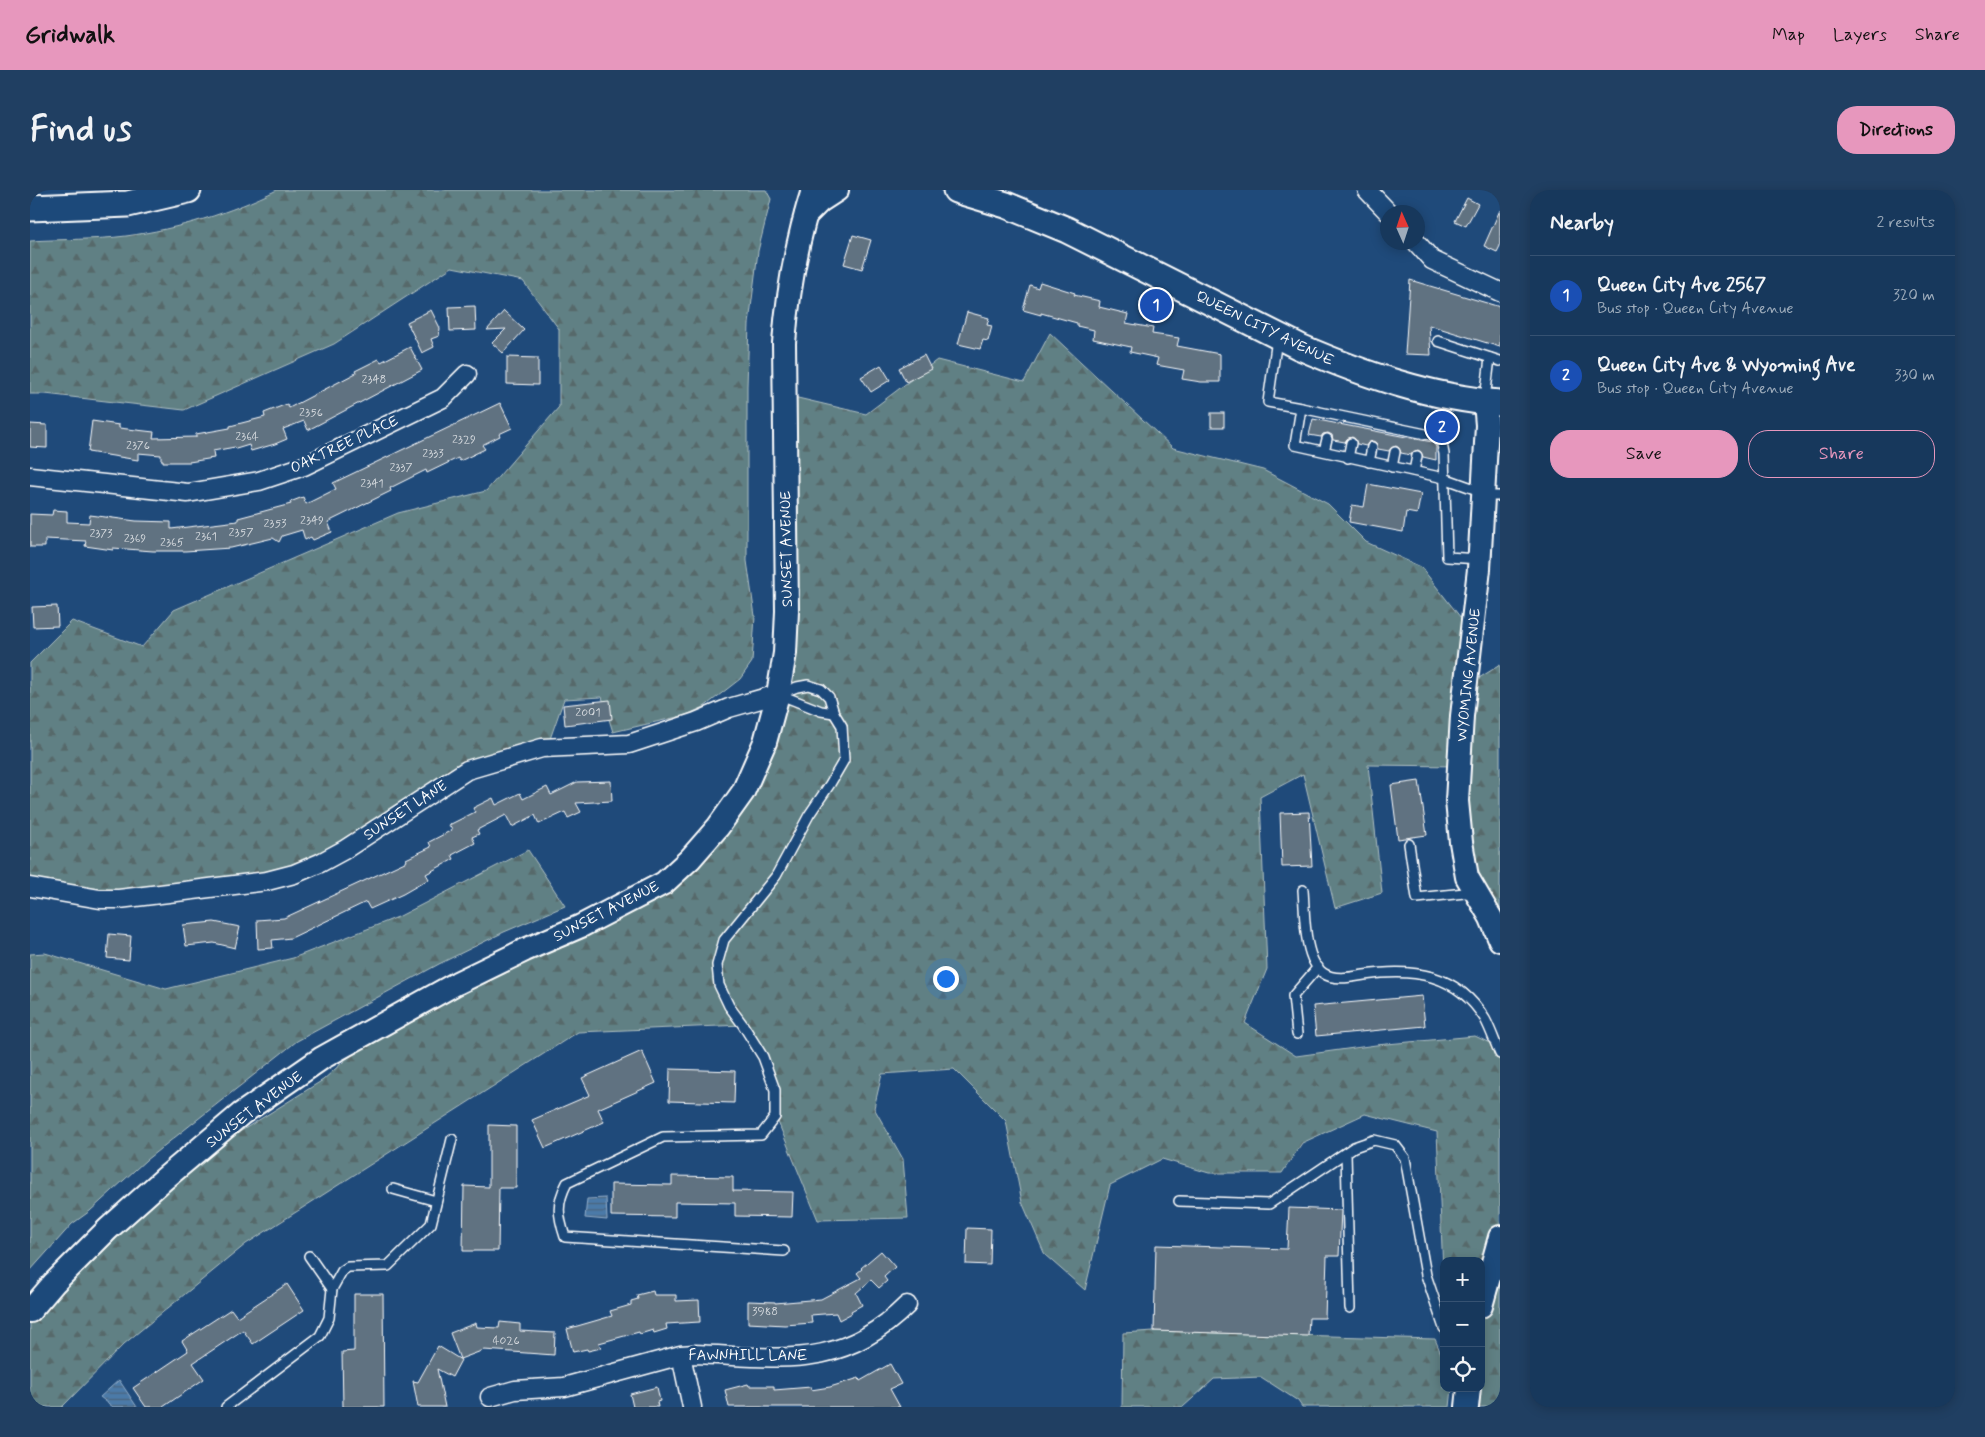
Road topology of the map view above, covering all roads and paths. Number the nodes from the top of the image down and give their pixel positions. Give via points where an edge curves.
1 (188, 190) edge
2 (814, 190) edge
3 (837, 190) edge
4 (956, 190) edge
5 (1367, 190) edge
6 (1381, 205) edge
7 (30, 208) edge
8 (805, 215) junction
9 (1423, 250) edge
10 (1500, 292) edge
11 (1278, 336) junction
12 (1438, 341) dead end
13 (1490, 358) junction
14 (1500, 360) edge
15 (467, 374) dead end
16 (1492, 403) edge
17 (1301, 408) junction
18 (1326, 438) dead end
19 (1351, 443) dead end
20 (1372, 447) dead end
21 (1324, 451) junction
22 (1395, 452) dead end
23 (1417, 456) dead end
24 (1348, 458) junction
25 (1369, 462) junction
26 (1392, 467) junction
27 (1414, 471) junction
28 (30, 476) edge
29 (1444, 478) junction
30 (1489, 495) edge
31 (1480, 559) junction
32 (778, 694) junction
33 (834, 713) junction
34 (1409, 844) dead end
35 (30, 887) edge
36 (1303, 890) dead end
37 (1474, 892) junction
38 (1500, 940) edge
39 (1318, 967) junction
40 (1297, 1034) dead end
41 (1500, 1054) edge
42 (452, 1139) dead end
43 (1346, 1153) junction
44 (393, 1189) dead end
45 (436, 1201) junction
46 (1179, 1201) dead end
47 (1500, 1237) edge
48 (784, 1251) dead end
49 (309, 1256) dead end
50 (332, 1289) junction
51 (1482, 1302) edge
52 (907, 1305) dead end
53 (1350, 1308) dead end
54 (30, 1311) edge
55 (1440, 1316) edge
56 (681, 1355) junction
57 (1469, 1392) edge
58 (490, 1397) dead end
59 (226, 1407) edge
60 (692, 1407) edge
61 (1467, 1407) edge

1 - 7 main road via 128,204
2 - 8 street, SUNSET AVENUE
3 - 8 street
4 - 11 main road, QUEEN CITY AVENUE via 1006,205 1067,230
5 - 6 street
8 - 32 street, SUNSET AVENUE via 794,262 784,343 787,611 785,653
9 - 10 street via 1432,260
11 - 16 main road, QUEEN CITY AVENUE via 1373,376 1424,391
11 - 17 lane via 1268,402
12 - 13 lane
13 - 14 lane
13 - 16 lane
15 - 28 street, OAKTREE PLACE via 443,398 304,466 259,481 188,492
16 - 30 street, WYOMING AVENUE via 1486,425
17 - 21 lane via 1295,445
17 - 29 lane via 1330,418 1420,436 1435,436 1442,444
18 - 21 lane
19 - 24 lane
20 - 25 lane
21 - 24 lane
22 - 26 lane
23 - 27 lane
24 - 25 lane
25 - 26 lane
26 - 27 lane
27 - 29 lane
29 - 30 lane
29 - 31 lane via 1447,557
30 - 31 street, WYOMING AVENUE
31 - 37 street, WYOMING AVENUE via 1462,716 1457,801 1460,842 1467,877
32 - 33 lane
32 - 33 lane via 808,685 829,697
32 - 35 street, SUNSET LANE via 629,744 542,748 467,770 344,850 320,863 266,881 119,899 100,899
32 - 54 street, SUNSET AVENUE via 765,742 743,792 718,826 664,883 458,983 322,1058 242,1114 164,1179 108,1229
33 - 48 lane via 842,726 844,760 776,876 724,940 717,965 719,985 729,1006 763,1057 775,1090 776,1117 761,1136 663,1137 567,1183 560,1196 558,1216 565,1237
34 - 37 lane via 1417,898
36 - 39 lane via 1310,953
37 - 38 street, WYOMING AVENUE
39 - 40 lane via 1293,996
39 - 41 lane via 1333,977 1390,972 1435,977 1471,1001 1485,1019
42 - 45 lane
43 - 46 lane via 1269,1204
43 - 53 lane
43 - 55 lane via 1374,1140 1395,1145 1405,1158 1426,1275
44 - 45 lane
45 - 50 lane via 430,1224 388,1266 348,1266 342,1270
47 - 51 street
49 - 50 lane
50 - 59 lane via 329,1318 320,1336
52 - 56 street, FAWNHILL LANE via 874,1333 836,1351 793,1358
56 - 58 street, FAWNHILL LANE via 564,1387 515,1390
56 - 60 street
57 - 61 street

